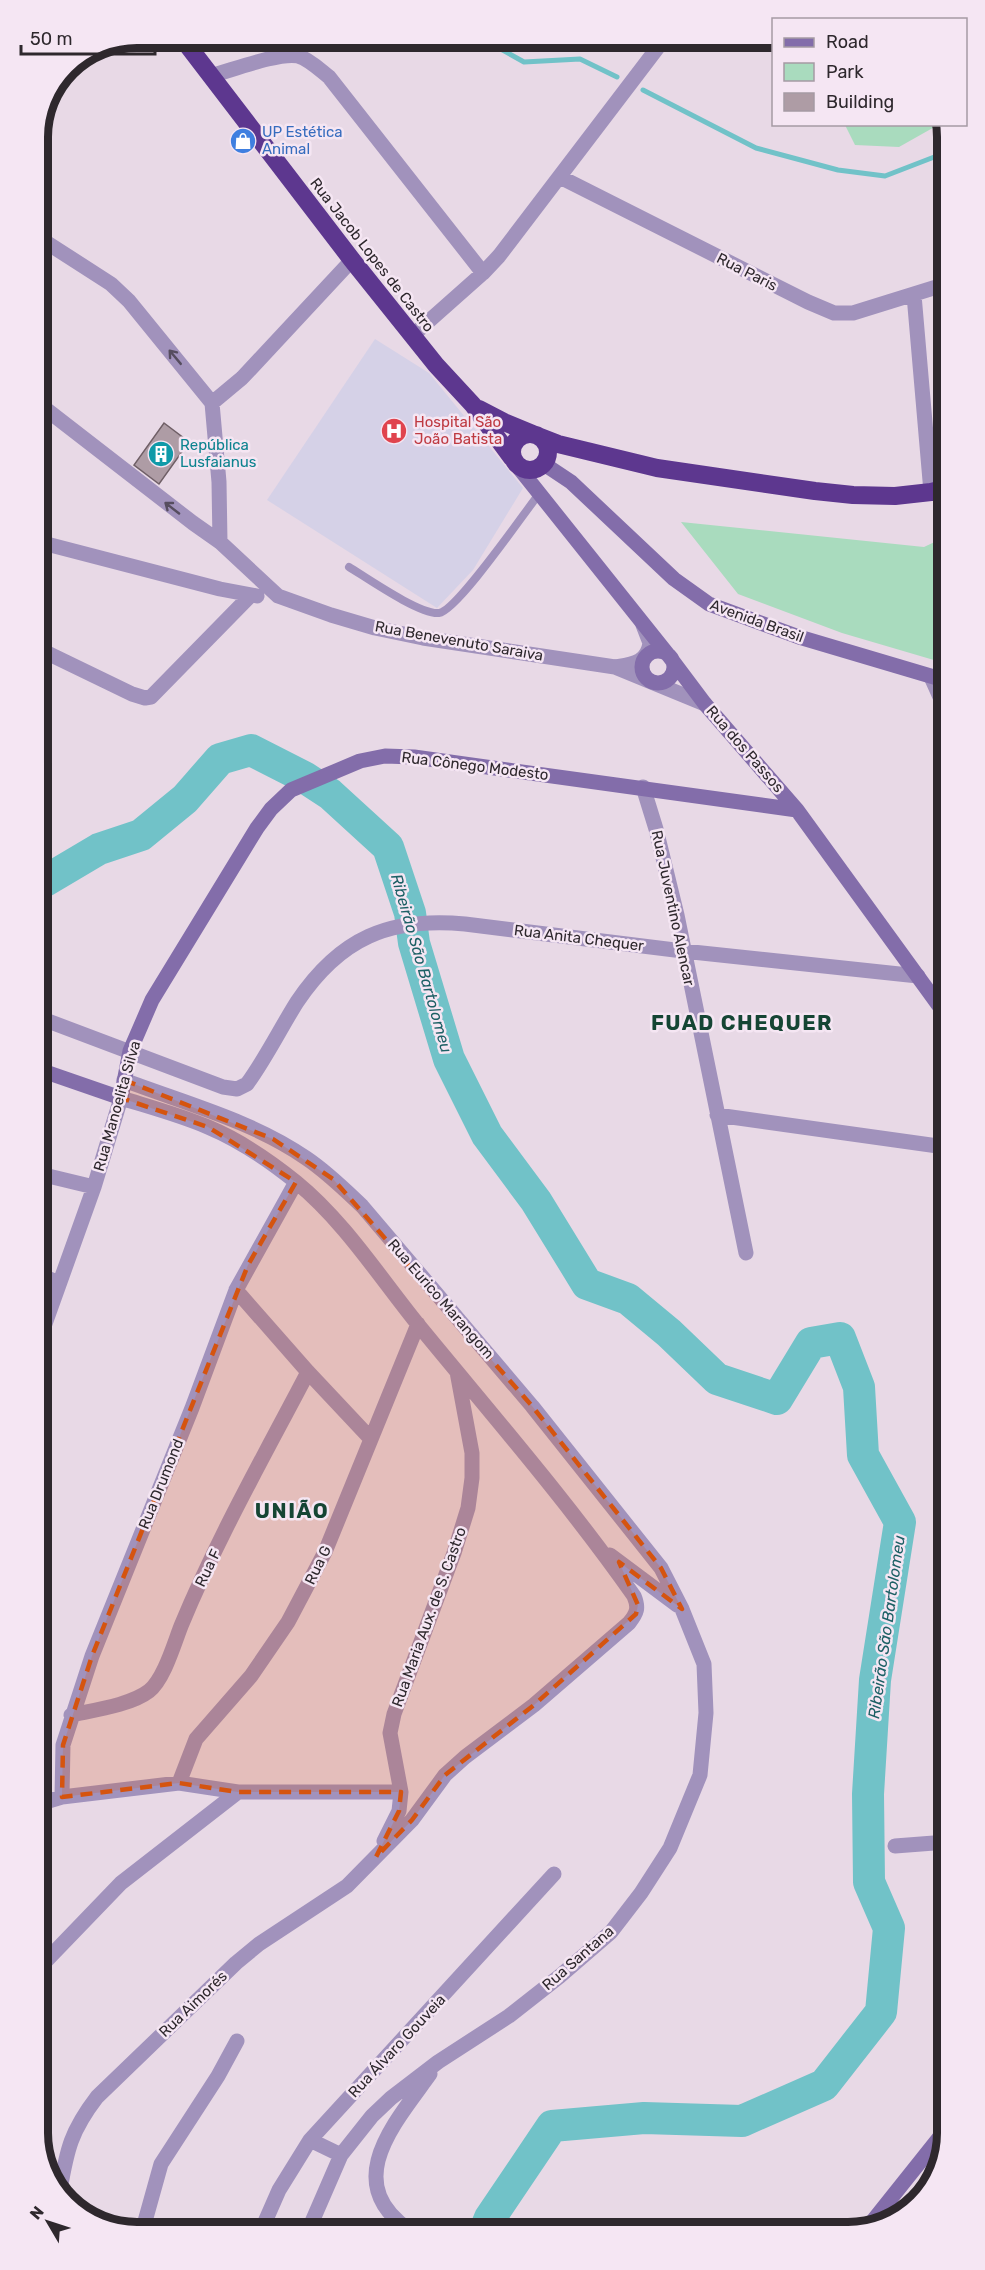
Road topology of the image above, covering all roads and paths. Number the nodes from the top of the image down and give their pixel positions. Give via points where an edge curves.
1 (189, 48) edge
2 (657, 48) edge
3 (210, 76) junction
4 (560, 177) junction
5 (48, 243) edge
6 (352, 260) junction
7 (483, 273) junction
8 (937, 287) edge
9 (914, 295) junction
10 (412, 336) junction
11 (212, 403) junction
12 (472, 405) junction
13 (48, 411) edge
14 (537, 436) junction
15 (585, 450) junction
16 (532, 464) junction
17 (937, 491) edge
18 (538, 492) junction
19 (220, 542) junction
20 (48, 544) edge
21 (350, 567) dead end
22 (250, 596) junction
23 (278, 596) junction
24 (643, 624) junction
25 (48, 653) edge
26 (669, 656) junction
27 (645, 657) junction
28 (615, 667) junction
29 (937, 678) edge
30 (650, 681) junction
31 (705, 704) junction
32 (643, 787) junction
33 (797, 810) junction
34 (257, 828) joint
35 (683, 951) junction
36 (918, 976) junction
37 (937, 1003) edge
38 (48, 1021) edge
39 (130, 1051) junction
40 (48, 1073) edge
41 (124, 1080) junction
42 (122, 1098) junction
43 (717, 1115) junction
44 (937, 1147) edge
45 (48, 1176) edge
46 (296, 1182) junction
47 (94, 1187) junction
48 (746, 1253) dead end
49 (48, 1278) edge
50 (59, 1283) junction
51 (236, 1290) junction
52 (48, 1315) edge
53 (418, 1324) junction
54 (308, 1372) junction
55 (457, 1372) junction
56 (370, 1438) junction
57 (599, 1546) junction
58 (634, 1596) joint
59 (682, 1609) junction
60 (71, 1715) junction
61 (179, 1783) junction
62 (238, 1792) junction
63 (401, 1792) junction
64 (62, 1797) junction
65 (48, 1801) edge
66 (937, 1843) edge
67 (895, 1846) dead end
68 (376, 1857) junction
69 (554, 1874) dead end
70 (48, 1959) edge
71 (237, 2041) dead end
72 (438, 2062) junction
73 (310, 2140) junction
74 (936, 2143) edge
75 (340, 2156) junction
76 (62, 2181) edge
77 (876, 2217) edge
78 (145, 2222) edge
79 (265, 2222) edge
80 (312, 2222) edge
81 (400, 2222) edge

1 - 3 highway, Rua Jacob Lopes de Castro
2 - 4 street
3 - 6 highway, Rua Jacob Lopes de Castro
3 - 7 street via 275,58 297,56 313,64 329,77
4 - 7 street
4 - 9 street, Rua Paris via 834,313 853,313
11 -> 5 street via 129,301 111,284
6 - 10 highway, Rua Jacob Lopes de Castro
6 - 11 street via 242,378
7 - 10 street
8 - 9 street, Rua Paris
9 - 17 street
10 - 12 highway, Rua Jacob Lopes de Castro
11 - 19 street
12 - 14 highway, Rua Jacob Lopes de Castro
12 - 16 highway, Rua Jacob Lopes de Castro
19 -> 13 street, Rua Benevenuto Saraiva
14 - 15 highway, Rua Jacob Lopes de Castro
14 - 16 highway via 547,447
14 - 16 highway via 521,436 511,452
15 - 16 highway
15 - 17 highway, Rua Jacob Lopes de Castro via 657,468 815,491 874,495
16 - 18 street, Rua dos Passos
16 - 29 street, Avenida Brasil via 571,482 674,579 709,604 799,637
18 - 21 lane via 482,570 441,613 411,604
18 - 24 street, Rua dos Passos
19 - 23 street, Rua Benevenuto Saraiva
20 - 22 street
22 - 23 street
22 - 25 street via 151,697 132,694
23 - 28 street, Rua Benevenuto Saraiva via 375,628
24 - 26 street, Rua dos Passos
24 - 27 street via 650,644
26 - 27 street via 655,651
26 - 30 street via 674,664 672,674 660,682
26 - 31 street, Rua dos Passos
27 - 28 street via 637,663
27 - 30 street via 642,670
28 - 30 street
30 - 31 street
31 - 33 street, Rua dos Passos
32 - 33 street
32 - 34 street, Rua Cônego Modesto via 385,756 334,770 291,790
32 - 35 street, Rua Juventino Alencar
33 - 36 street, Rua dos Passos
34 - 39 street, Rua Manoelita Silva via 152,1000
35 - 36 street, Rua Anita Chequer
35 - 39 street, Rua Anita Chequer via 435,921 381,930 351,944 330,961 298,1000 254,1075 237,1089
35 - 43 street, Rua Juventino Alencar
36 - 37 street, Rua dos Passos
38 - 39 street
39 - 41 street, Rua Manoelita Silva
40 - 42 street
41 - 42 street, Rua Manoelita Silva
41 - 59 street, Rua Eurico Marangom via 273,1139 305,1157 362,1206 532,1406 661,1568
42 - 46 street, Rua Eurico Marangom via 208,1127
42 - 47 street, Rua Manoelita Silva
43 - 44 street
43 - 48 street, Rua Juventino Alencar
45 - 47 street
46 - 51 street, Rua Drumond
46 - 53 street, Rua Eurico Marangom via 338,1224
47 - 50 street, Rua Manoelita Silva
49 - 50 street
50 - 52 street, Rua Manoelita Silva
51 - 54 street
51 - 60 street, Rua Drumond
53 - 55 street, Rua Eurico Marangom
53 - 56 street, Rua G
54 - 56 street
54 - 60 street, Rua F via 215,1552 152,1690 138,1698
55 - 57 street, Rua Eurico Marangom
55 - 63 street, Rua Maria Aux. de S. Castro via 472,1453 468,1508 394,1714 390,1733
56 - 61 street, Rua G via 325,1552 288,1622 251,1676 196,1739
57 - 58 street, Rua Eurico Marangom
57 - 59 street
58 - 68 street, Rua Aimorés via 638,1605 629,1623 445,1775 412,1820
59 - 72 street, Rua Santana via 704,1664 706,1713 700,1775 670,1848 611,1932 509,2016
60 - 64 street, Rua Drumond via 63,1745
61 - 62 street
61 - 64 street
62 - 63 street
62 - 70 street via 121,1883
63 - 68 street, Rua Maria Aux. de S. Castro via 399,1811
64 - 65 street
66 - 67 street
68 - 76 street, Rua Aimorés via 347,1886 236,1963 97,2097 70,2140
69 - 73 street, Rua Álvaro Gouveia
71 - 78 street via 161,2164
72 - 75 street, Rua Santana via 372,2116
72 - 81 street via 381,2147 377,2194
73 - 75 street
73 - 79 street, Rua Álvaro Gouveia via 279,2190
74 - 77 street
75 - 80 street, Rua Santana

